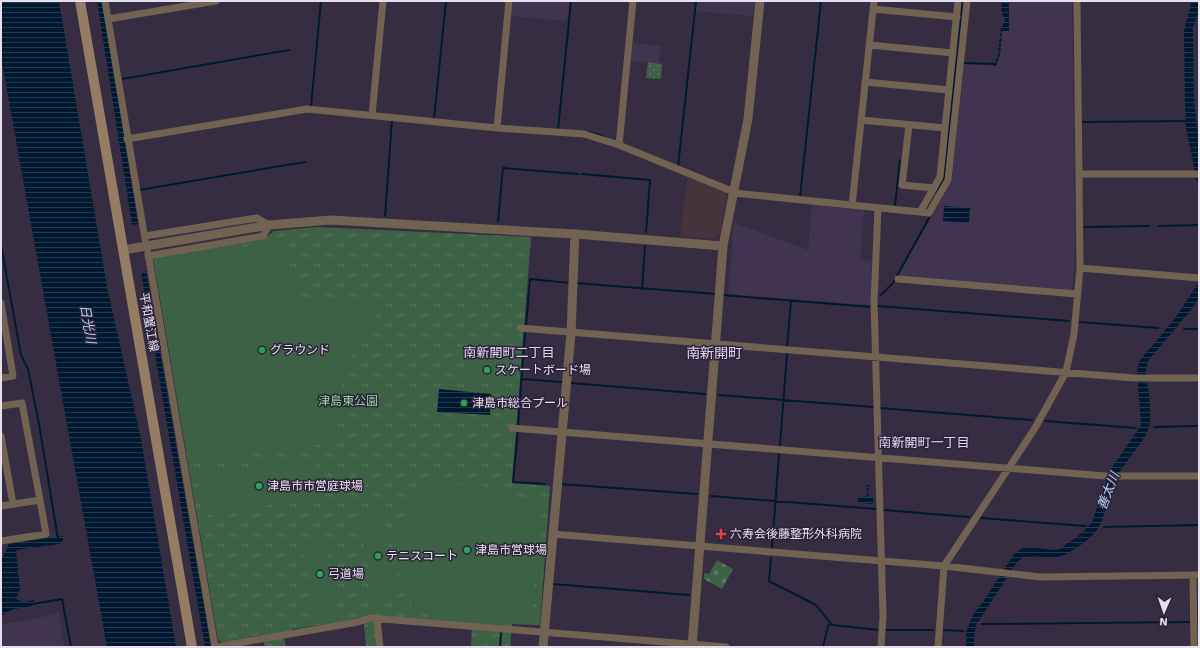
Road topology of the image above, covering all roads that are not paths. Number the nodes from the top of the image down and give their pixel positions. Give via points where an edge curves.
1 (80, 1) edge
2 (105, 1) edge
3 (216, 1) edge
4 (384, 1) edge
5 (509, 1) edge
6 (633, 1) edge
7 (760, 1) edge
8 (874, 1) edge
9 (958, 1) edge
10 (967, 1) edge
11 (1077, 1) edge
12 (873, 9) junction
13 (957, 17) junction
14 (108, 19) junction
15 (869, 45) junction
16 (953, 53) junction
17 (865, 82) junction
18 (949, 90) junction
19 (372, 115) junction
20 (861, 120) junction
21 (909, 125) junction
22 (497, 128) junction
23 (946, 128) junction
24 (127, 139) junction
25 (619, 145) junction
26 (1079, 174) junction
27 (1196, 174) edge
28 (934, 188) junction
29 (734, 192) junction
30 (852, 205) junction
31 (878, 208) junction
32 (920, 212) junction
33 (269, 225) junction
34 (575, 234) junction
35 (723, 246) junction
36 (123, 250) junction
37 (1080, 268) junction
38 (1198, 278) edge
39 (898, 279) dead end
40 (1077, 294) junction
41 (1, 304) edge
42 (2, 315) edge
43 (520, 328) dead end
44 (571, 333) junction
45 (716, 344) junction
46 (876, 357) junction
47 (1066, 372) junction
48 (1, 378) edge
49 (1199, 378) edge
50 (1, 406) edge
51 (512, 428) dead end
52 (562, 432) junction
53 (1, 436) edge
54 (708, 443) junction
55 (879, 458) junction
56 (1008, 468) junction
57 (1199, 476) edge
58 (40, 500) junction
59 (13, 504) junction
60 (1, 506) edge
61 (552, 534) junction
62 (1, 541) edge
63 (701, 547) junction
64 (881, 561) junction
65 (944, 566) junction
66 (1196, 576) edge
67 (377, 619) junction
68 (544, 632) junction
69 (692, 646) edge
70 (192, 647) edge
71 (215, 647) edge
72 (380, 647) edge
73 (543, 647) edge
74 (726, 647) edge
75 (881, 647) edge
76 (938, 647) edge
77 (1194, 647) edge

1 - 36 main road, 平和蟹江線
2 - 14 street
3 - 14 street
4 - 19 street
5 - 22 street
6 - 25 street
7 - 29 street via 748,119
8 - 12 street
9 - 13 street
10 - 32 street via 948,180 929,213
11 - 26 street
12 - 13 street
12 - 15 street
13 - 16 street
14 - 24 street
15 - 16 street
15 - 17 street
16 - 18 street
17 - 18 street
17 - 20 street
18 - 23 street
19 - 22 street
19 - 24 street via 307,109
20 - 21 street
20 - 30 street
21 - 23 street
21 - 28 street via 902,185
22 - 25 street via 584,134
23 - 28 street via 940,177
24 - 33 street via 145,238 257,218
25 - 29 street
26 - 27 street
26 - 37 street
28 - 32 street
29 - 30 street
29 - 35 street
30 - 31 street
31 - 32 street
31 - 46 street via 875,262
33 - 34 street via 330,220
33 - 36 street
33 - 71 street via 263,236 148,254
34 - 35 street
34 - 44 street
35 - 45 street
36 - 70 main road, 平和蟹江線
37 - 38 street
37 - 40 street
39 - 40 street
40 - 47 street via 1074,334
41 - 42 street
42 - 48 street via 13,376
43 - 44 street
44 - 45 street
44 - 52 street
45 - 46 street
45 - 54 street
46 - 47 street
46 - 55 street
47 - 49 street via 1149,379
47 - 56 street via 1035,428
50 - 58 street via 22,403
51 - 52 street
52 - 54 street
52 - 61 street
53 - 59 street
54 - 55 street
54 - 63 street
55 - 56 street
55 - 64 street
56 - 57 street via 1119,477
56 - 65 street
58 - 59 street
58 - 62 street via 46,534
59 - 60 street
61 - 63 street
61 - 68 street
63 - 64 street
63 - 69 street
64 - 65 street
64 - 75 street
65 - 66 street via 1040,578
65 - 76 street
66 - 77 street
67 - 68 street
67 - 71 street via 370,618
67 - 72 street
68 - 69 street
68 - 73 street
69 - 74 street

